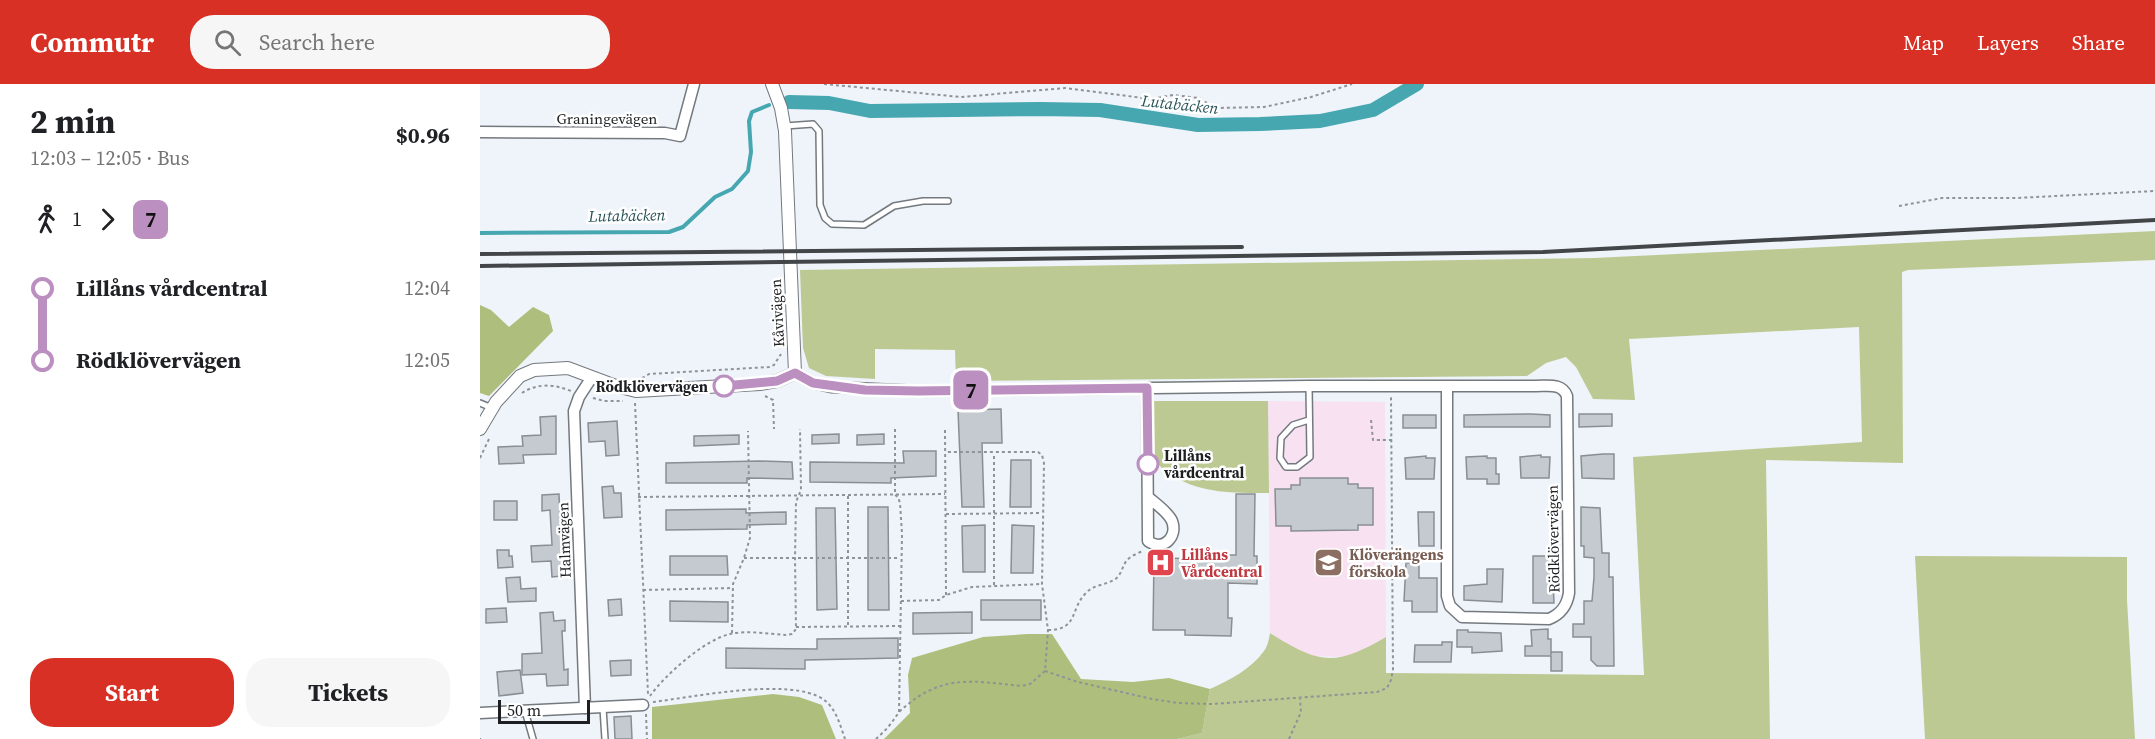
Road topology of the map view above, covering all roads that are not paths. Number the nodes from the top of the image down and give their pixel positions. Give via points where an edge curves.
1 (694, 84) edge
2 (772, 84) edge
3 (784, 126) junction
4 (480, 132) edge
5 (948, 201) dead end
6 (795, 373) junction
7 (592, 377) junction
8 (1309, 386) junction
9 (1447, 386) junction
10 (1147, 388) junction
11 (486, 406) edge
12 (1310, 420) junction
13 (485, 433) edge
14 (1148, 497) junction
15 (644, 704) road end
16 (603, 707) junction
17 (585, 708) junction
18 (525, 711) junction
19 (480, 713) edge
20 (533, 739) edge
21 (605, 739) edge

1 - 4 street, Graningevägen via 680,136
2 - 3 street, Kåvivägen
3 - 5 lane via 813,124 819,131 820,205 832,224 864,225 894,206
3 - 6 street, Kåvivägen
6 - 7 street via 760,384 636,391
6 - 10 street, Rödklövervägen via 813,383 865,390
7 - 11 street via 568,368 534,370 520,376
7 - 17 street, Halmvägen via 574,411
8 - 9 street, Rödklövervägen
8 - 10 street, Rödklövervägen
8 - 12 lane
9 - 9 street, Rödklövervägen via 1565,390 1569,593 1568,602 1554,617 1469,619 1450,606
10 - 14 street
11 - 13 street
12 - 12 lane via 1310,457 1297,467 1286,467 1280,458 1281,438 1293,425
14 - 14 street via 1148,541 1162,546 1170,539 1173,524
15 - 16 street
16 - 17 street
16 - 21 lane
17 - 18 street
18 - 19 street
18 - 20 lane

